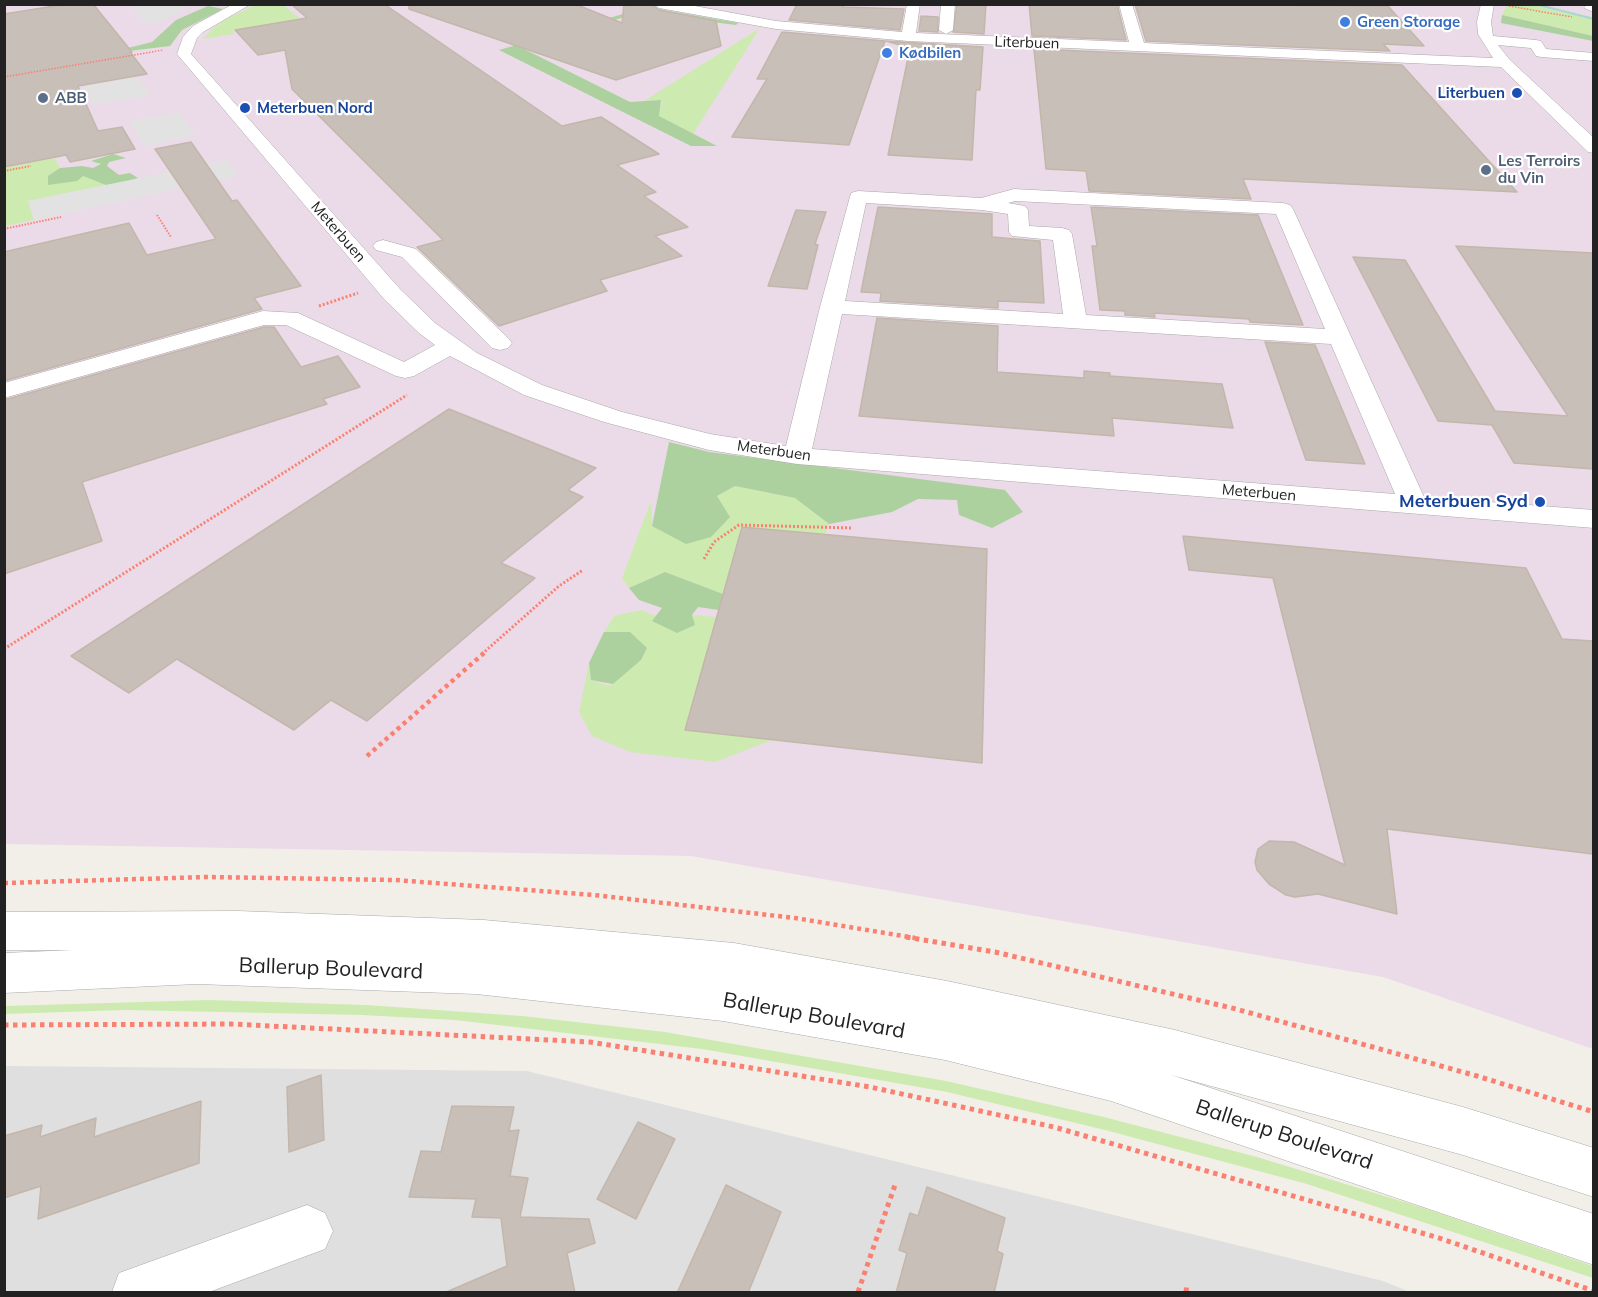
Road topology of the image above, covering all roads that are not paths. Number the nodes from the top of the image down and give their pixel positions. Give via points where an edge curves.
1 (245, 4) edge
2 (659, 4) edge
3 (914, 4) edge
4 (948, 4) edge
5 (1125, 4) edge
6 (1488, 4) edge
7 (946, 30) dead end
8 (908, 37) junction
9 (1488, 40) junction
10 (1536, 44) junction
11 (1138, 47) junction
12 (1593, 47) edge
13 (1593, 57) edge
14 (1505, 63) junction
15 (1593, 148) edge
16 (982, 204) junction
17 (382, 246) dead end
18 (831, 307) junction
19 (1076, 322) junction
20 (1339, 337) junction
21 (501, 343) dead end
22 (452, 345) junction
23 (4, 392) edge
24 (796, 456) junction
25 (1414, 505) junction
26 (1593, 519) edge
27 (4, 931) edge
28 (4, 973) edge
29 (1593, 1173) edge
30 (307, 1230) dead end
31 (1593, 1240) edge
32 (138, 1293) edge

1 - 22 street, Meterbuen via 198,29 185,46 184,54 384,285 427,328
2 - 8 street, Literbuen via 776,25
3 - 8 street
4 - 7 street
5 - 11 street
6 - 9 street via 1484,22
8 - 11 street, Literbuen
9 - 10 street
9 - 14 street
10 - 12 street
10 - 13 street via 1541,53
11 - 14 street, Literbuen
14 - 15 street
16 - 18 street via 858,197
16 - 19 street via 1018,210 1019,232 1062,234
16 - 20 street via 1014,195 1283,209
17 - 21 street via 409,253
18 - 19 street
18 - 24 street
19 - 20 street
20 - 25 street
22 - 23 street via 405,371 294,320 263,318
22 - 24 street, Meterbuen via 469,358 533,390 613,417 709,442
24 - 25 street, Meterbuen
25 - 26 street, Meterbuen
27 - 29 street, Ballerup Boulevard via 238,930 484,939 734,963 946,1002 1175,1053 1464,1131
28 - 31 street, Ballerup Boulevard via 197,964 453,973 723,1000 945,1038 1111,1078
30 - 32 street

